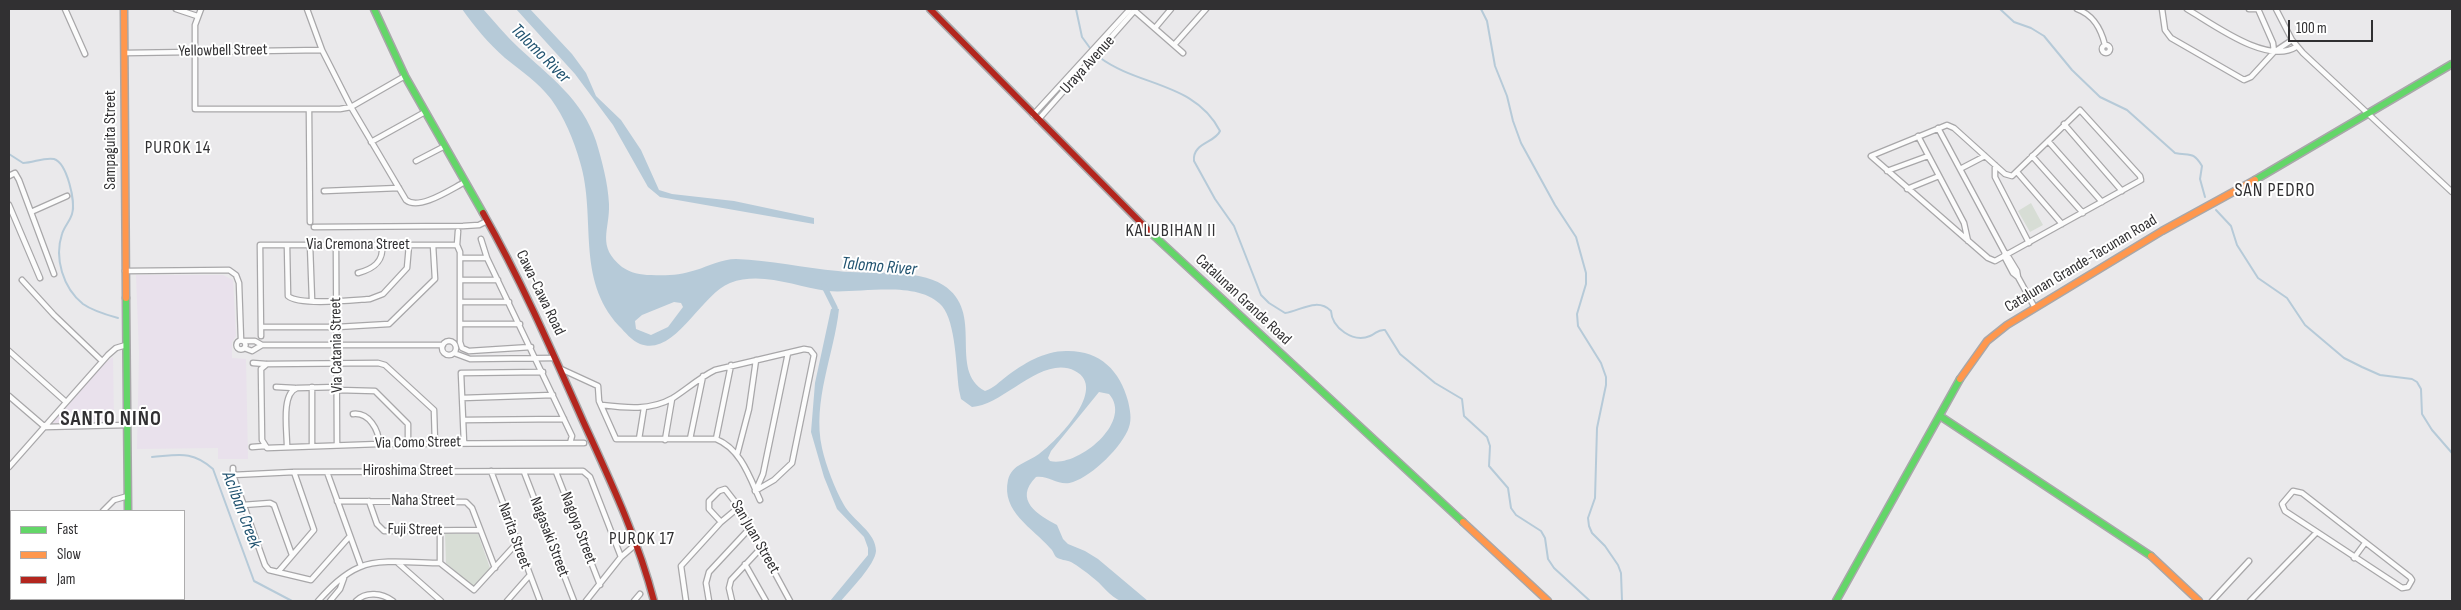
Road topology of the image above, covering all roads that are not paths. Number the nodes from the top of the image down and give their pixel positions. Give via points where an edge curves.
1 (65, 9) edge
2 (124, 9) edge
3 (176, 9) edge
4 (201, 9) edge
5 (307, 9) edge
6 (374, 9) edge
7 (930, 9) edge
8 (1134, 9) edge
9 (1172, 9) edge
10 (1206, 9) edge
11 (2077, 9) edge
12 (2162, 9) edge
13 (2187, 9) edge
14 (2249, 9) edge
15 (2258, 9) edge
16 (2276, 9) edge
17 (197, 16) junction
18 (1155, 28) junction
19 (1102, 40) junction
20 (2292, 40) junction
21 (1106, 44) junction
22 (1174, 45) junction
23 (2105, 45) dead end
24 (2296, 47) junction
25 (322, 50) junction
26 (195, 51) junction
27 (2274, 52) junction
28 (125, 53) junction
29 (1183, 53) dead end
30 (85, 54) dead end
31 (2452, 64) edge
32 (1076, 68) junction
33 (1081, 73) junction
34 (405, 76) junction
35 (1050, 96) junction
36 (1055, 101) junction
37 (351, 107) junction
38 (309, 110) junction
39 (425, 112) junction
40 (2367, 113) junction
41 (1036, 117) junction
42 (2064, 124) junction
43 (1938, 128) junction
44 (1918, 136) junction
45 (2048, 141) junction
46 (371, 142) junction
47 (445, 146) junction
48 (1928, 156) junction
49 (1985, 156) junction
50 (2032, 156) junction
51 (416, 161) dead end
52 (1995, 165) junction
53 (1960, 169) junction
54 (1887, 172) junction
55 (2017, 172) junction
56 (9, 176) edge
57 (1939, 176) junction
58 (465, 182) junction
59 (399, 188) junction
60 (1907, 189) junction
61 (324, 191) dead end
62 (2122, 191) junction
63 (2452, 192) edge
64 (67, 196) dead end
65 (2102, 202) junction
66 (9, 205) edge
67 (31, 212) junction
68 (2082, 213) junction
69 (488, 221) junction
70 (310, 222) dead end
71 (2062, 224) junction
72 (314, 227) dead end
73 (458, 230) dead end
74 (481, 239) dead end
75 (1968, 241) junction
76 (2029, 243) junction
77 (287, 245) junction
78 (310, 245) junction
79 (336, 245) junction
80 (382, 245) junction
81 (409, 245) junction
82 (433, 245) junction
83 (457, 245) junction
84 (2006, 254) junction
85 (460, 258) junction
86 (487, 258) junction
87 (126, 271) junction
88 (358, 273) dead end
89 (54, 274) dead end
90 (40, 278) dead end
91 (22, 280) dead end
92 (460, 280) junction
93 (498, 280) junction
94 (312, 300) junction
95 (337, 300) junction
96 (460, 302) junction
97 (509, 302) junction
98 (2035, 308) junction
99 (460, 324) junction
100 (520, 324) junction
101 (262, 327) junction
102 (337, 328) junction
103 (261, 336) dead end
104 (242, 341) junction
105 (336, 344) junction
106 (443, 344) junction
107 (126, 345) junction
108 (262, 345) junction
109 (531, 347) junction
110 (244, 348) junction
111 (9, 351) edge
112 (454, 353) junction
113 (788, 353) junction
114 (556, 358) junction
115 (537, 360) junction
116 (756, 360) junction
117 (102, 361) junction
118 (253, 363) dead end
119 (270, 364) junction
120 (336, 364) junction
121 (731, 365) junction
122 (561, 369) junction
123 (543, 372) junction
124 (703, 376) junction
125 (312, 387) junction
126 (276, 388) dead end
127 (295, 388) junction
128 (338, 388) junction
129 (553, 395) junction
130 (9, 396) edge
131 (462, 398) junction
132 (672, 398) junction
133 (66, 402) junction
134 (601, 405) junction
135 (644, 408) junction
136 (353, 414) dead end
137 (1940, 416) junction
138 (564, 418) junction
139 (463, 420) junction
140 (127, 424) junction
141 (45, 427) junction
142 (690, 439) junction
143 (716, 439) junction
144 (639, 440) junction
145 (665, 440) junction
146 (571, 441) junction
147 (408, 443) junction
148 (435, 443) junction
149 (464, 443) junction
150 (584, 443) dead end
151 (379, 444) junction
152 (312, 445) junction
153 (287, 446) junction
154 (338, 446) junction
155 (252, 447) dead end
156 (266, 447) junction
157 (738, 456) junction
158 (9, 467) edge
159 (233, 468) dead end
160 (491, 471) junction
161 (294, 472) junction
162 (327, 472) junction
163 (524, 472) junction
164 (556, 472) junction
165 (233, 475) junction
166 (756, 491) junction
167 (128, 496) junction
168 (760, 500) dead end
169 (337, 501) junction
170 (369, 501) junction
171 (244, 505) junction
172 (739, 508) junction
173 (104, 510) edge
174 (128, 510) edge
175 (720, 522) junction
176 (750, 528) junction
177 (440, 530) junction
178 (480, 530) junction
179 (2316, 532) junction
180 (350, 536) junction
181 (517, 543) junction
182 (2365, 543) junction
183 (636, 544) junction
184 (761, 548) junction
185 (292, 555) junction
186 (621, 557) junction
187 (2354, 558) junction
188 (2249, 561) dead end
189 (398, 563) junction
190 (440, 563) junction
191 (745, 564) junction
192 (361, 566) junction
193 (495, 568) junction
194 (278, 572) junction
195 (529, 576) junction
196 (344, 578) junction
197 (600, 585) junction
198 (640, 594) dead end
199 (88, 600) edge
200 (128, 600) edge
201 (318, 601) edge
202 (330, 601) edge
203 (356, 601) edge
204 (393, 601) edge
205 (441, 601) edge
206 (507, 601) edge
207 (540, 601) edge
208 (574, 601) edge
209 (586, 601) edge
210 (634, 601) edge
211 (654, 601) edge
212 (686, 601) edge
213 (710, 601) edge
214 (732, 601) edge
215 (766, 601) edge
216 (790, 601) edge
217 (1548, 601) edge
218 (1836, 601) edge
219 (2199, 601) edge
220 (2212, 601) edge
221 (2250, 601) edge

1 - 30 street
2 - 28 main road, Sampaguita Street
3 - 17 street
4 - 17 street
5 - 25 street
6 - 34 main road, Cawa-Cawa Road
7 - 41 main road, Catalunan Grande Road
8 - 18 street
8 - 19 street, Uraya Avenue
8 - 21 street, Uraya Avenue
9 - 18 street
10 - 22 street
11 - 23 street via 2097,24
12 - 27 street via 2171,38 2244,80 2251,77
13 - 27 street via 2252,45
14 - 15 street
15 - 27 street
16 - 20 street
17 - 26 street
18 - 22 street
19 - 21 street
19 - 32 street, Uraya Avenue
20 - 24 street
20 - 27 street
21 - 33 street, Uraya Avenue
22 - 29 street
24 - 27 street via 2286,52
24 - 40 street
25 - 26 street, Yellowbell Street
25 - 37 street
26 - 28 street, Yellowbell Street
26 - 38 street via 195,109
28 - 87 main road, Sampaguita Street
31 - 40 main road, Catalunan Grande-Tacunan Road
32 - 33 street
32 - 35 street, Uraya Avenue
33 - 36 street, Uraya Avenue
34 - 37 street
34 - 39 main road, Cawa-Cawa Road
35 - 36 street
35 - 41 street, Uraya Avenue
36 - 41 street, Uraya Avenue
37 - 38 street
37 - 46 street
38 - 70 street
39 - 46 street
39 - 47 main road, Cawa-Cawa Road
40 - 63 street
40 - 98 main road, Catalunan Grande-Tacunan Road
41 - 217 main road, Catalunan Grande Road via 1173,253
42 - 45 street
42 - 62 street
42 - 62 street via 2078,110 2083,111 2140,176 2141,180
43 - 44 street
43 - 49 street via 1952,126
43 - 53 street
44 - 48 street
44 - 54 street via 1871,155
45 - 50 street
45 - 65 street
46 - 59 street
47 - 51 street
47 - 58 main road, Cawa-Cawa Road
48 - 54 street
48 - 57 street
49 - 52 street
49 - 53 street
50 - 55 street
50 - 68 street
52 - 55 street via 2010,177
52 - 76 street via 1995,177
53 - 84 street
54 - 60 street
55 - 71 street
56 - 67 street via 15,173
57 - 60 street
57 - 75 street via 1967,229
58 - 59 street via 417,205 409,202
58 - 69 main road, Cawa-Cawa Road
59 - 61 street
60 - 75 street
62 - 65 street
64 - 67 street
65 - 68 street
66 - 90 street
67 - 89 street
68 - 71 street
69 - 72 street via 463,226
69 - 114 main road, Cawa-Cawa Road
71 - 76 street
73 - 83 street
74 - 86 street
75 - 84 street via 1990,260 1995,261
76 - 84 street
77 - 78 street, Via Cremona Street
77 - 94 street via 288,296 294,300
77 - 101 street, Via Cremona Street via 260,245
78 - 79 street, Via Cremona Street
78 - 94 street
79 - 80 street, Via Cremona Street
79 - 95 street, Via Catania Street
80 - 81 street, Via Cremona Street
80 - 88 street via 383,254 378,262 370,270
81 - 82 street, Via Cremona Street
81 - 95 street via 409,266 383,294 370,299
82 - 83 street, Via Cremona Street
82 - 102 street via 435,279 389,324
83 - 85 street
84 - 98 street via 2018,271 2018,277
85 - 86 street
85 - 92 street
86 - 93 street
87 - 104 street via 229,270 236,275 239,284
87 - 107 main road, Sampaguita Street
91 - 117 street
92 - 93 street
92 - 96 street
93 - 97 street
94 - 95 street
95 - 102 street, Via Catania Street
96 - 97 street
96 - 99 street
97 - 100 street
98 - 137 main road, Catalunan Grande-Tacunan Road via 2002,329 1980,349
99 - 100 street
99 - 109 street via 460,342 462,348 469,351
100 - 109 street
101 - 102 street
101 - 103 street
102 - 105 street, Via Catania Street
104 - 108 street via 255,341
104 - 110 street
104 - 110 street via 237,342 237,347
105 - 106 street
105 - 108 street
105 - 120 street, Via Catania Street
106 - 112 street via 446,354
106 - 112 street via 454,342
107 - 117 street via 116,348
107 - 140 main road, Sampaguita Street
108 - 110 street via 252,351
109 - 115 street
111 - 133 street
112 - 115 street via 470,360
113 - 116 street
113 - 166 street via 763,474
113 - 166 street via 808,349 814,355 796,447 790,466
114 - 115 street
114 - 122 main road, Cawa-Cawa Road
115 - 123 street
116 - 121 street
116 - 157 street
117 - 133 street
118 - 119 street
119 - 120 street
119 - 156 street via 261,369 262,440
120 - 128 street, Via Catania Street
120 - 148 street via 378,363 389,367 434,410
121 - 124 street
121 - 143 street
122 - 134 street via 598,386
122 - 183 main road, Cawa-Cawa Road via 620,500
123 - 129 street
123 - 131 street via 461,373
124 - 132 street
124 - 142 street
125 - 127 street
125 - 128 street
125 - 152 street
126 - 127 street
127 - 153 street via 287,398
128 - 147 street via 379,394 408,424
128 - 154 street, Via Catania Street
129 - 131 street
129 - 138 street
130 - 141 street
131 - 139 street
132 - 135 street
132 - 145 street
133 - 141 street
134 - 135 street
134 - 144 street via 616,439
135 - 144 street
136 - 151 street via 362,414 377,430
137 - 218 main road, Catalunan Grande-Tacunan Road
137 - 219 main road via 2148,553
138 - 139 street
138 - 146 street
139 - 149 street
140 - 141 street
140 - 167 main road, Sampaguita Street
141 - 158 street
142 - 143 street
142 - 145 street
143 - 157 street
144 - 145 street
146 - 149 street, Via Como Street
146 - 150 street, Via Como Street
147 - 148 street, Via Como Street
147 - 151 street, Via Como Street
148 - 149 street, Via Como Street
151 - 154 street, Via Como Street
152 - 153 street, Via Como Street
152 - 154 street, Via Como Street
153 - 156 street, Via Como Street
155 - 156 street, Via Como Street
157 - 166 street
159 - 165 street
160 - 162 street, Hiroshima Street
160 - 163 street, Hiroshima Street
160 - 181 street, Narita Street
161 - 162 street, Hiroshima Street
161 - 165 street, Hiroshima Street
161 - 185 street via 314,530
162 - 169 street
163 - 164 street, Hiroshima Street
163 - 208 street, Nagasaki Street
164 - 186 street, Hiroshima Street via 583,471 590,477
164 - 197 street, Nagoya Street
165 - 171 street
166 - 168 street
167 - 173 street via 114,500
167 - 174 main road, Sampaguita Street
169 - 170 street, Naha Street
169 - 180 street
170 - 177 street, Fuji Street via 377,524 384,531
170 - 178 street, Naha Street via 462,501 472,508
171 - 185 street via 274,505
171 - 194 street via 265,565 269,570
172 - 175 street
172 - 175 street, San Juan Street via 726,490 716,493 708,505
172 - 176 street, San Juan Street
175 - 212 street via 681,566
176 - 184 street, San Juan Street
176 - 213 street via 709,572 706,583
177 - 178 street, Fuji Street
177 - 190 street
178 - 193 street, Naha Street
179 - 182 street via 2283,509 2284,501 2293,491 2302,494
179 - 187 street
179 - 221 street
180 - 192 street
180 - 194 street via 311,580
181 - 193 street
181 - 195 street, Narita Street
182 - 187 street
182 - 187 street via 2410,576 2412,580 2408,587 2402,588
183 - 186 street
183 - 211 main road, Cawa-Cawa Road
184 - 191 street
184 - 216 street, San Juan Street
185 - 194 street
186 - 197 street
188 - 220 street
189 - 190 street
189 - 192 street
189 - 205 street
190 - 193 street via 474,590
191 - 214 street via 731,580
191 - 215 street
192 - 196 street
195 - 206 street
195 - 207 street, Narita Street
196 - 201 street
196 - 202 street
197 - 209 street
198 - 210 street
199 - 200 street
203 - 204 street via 368,595 381,595

